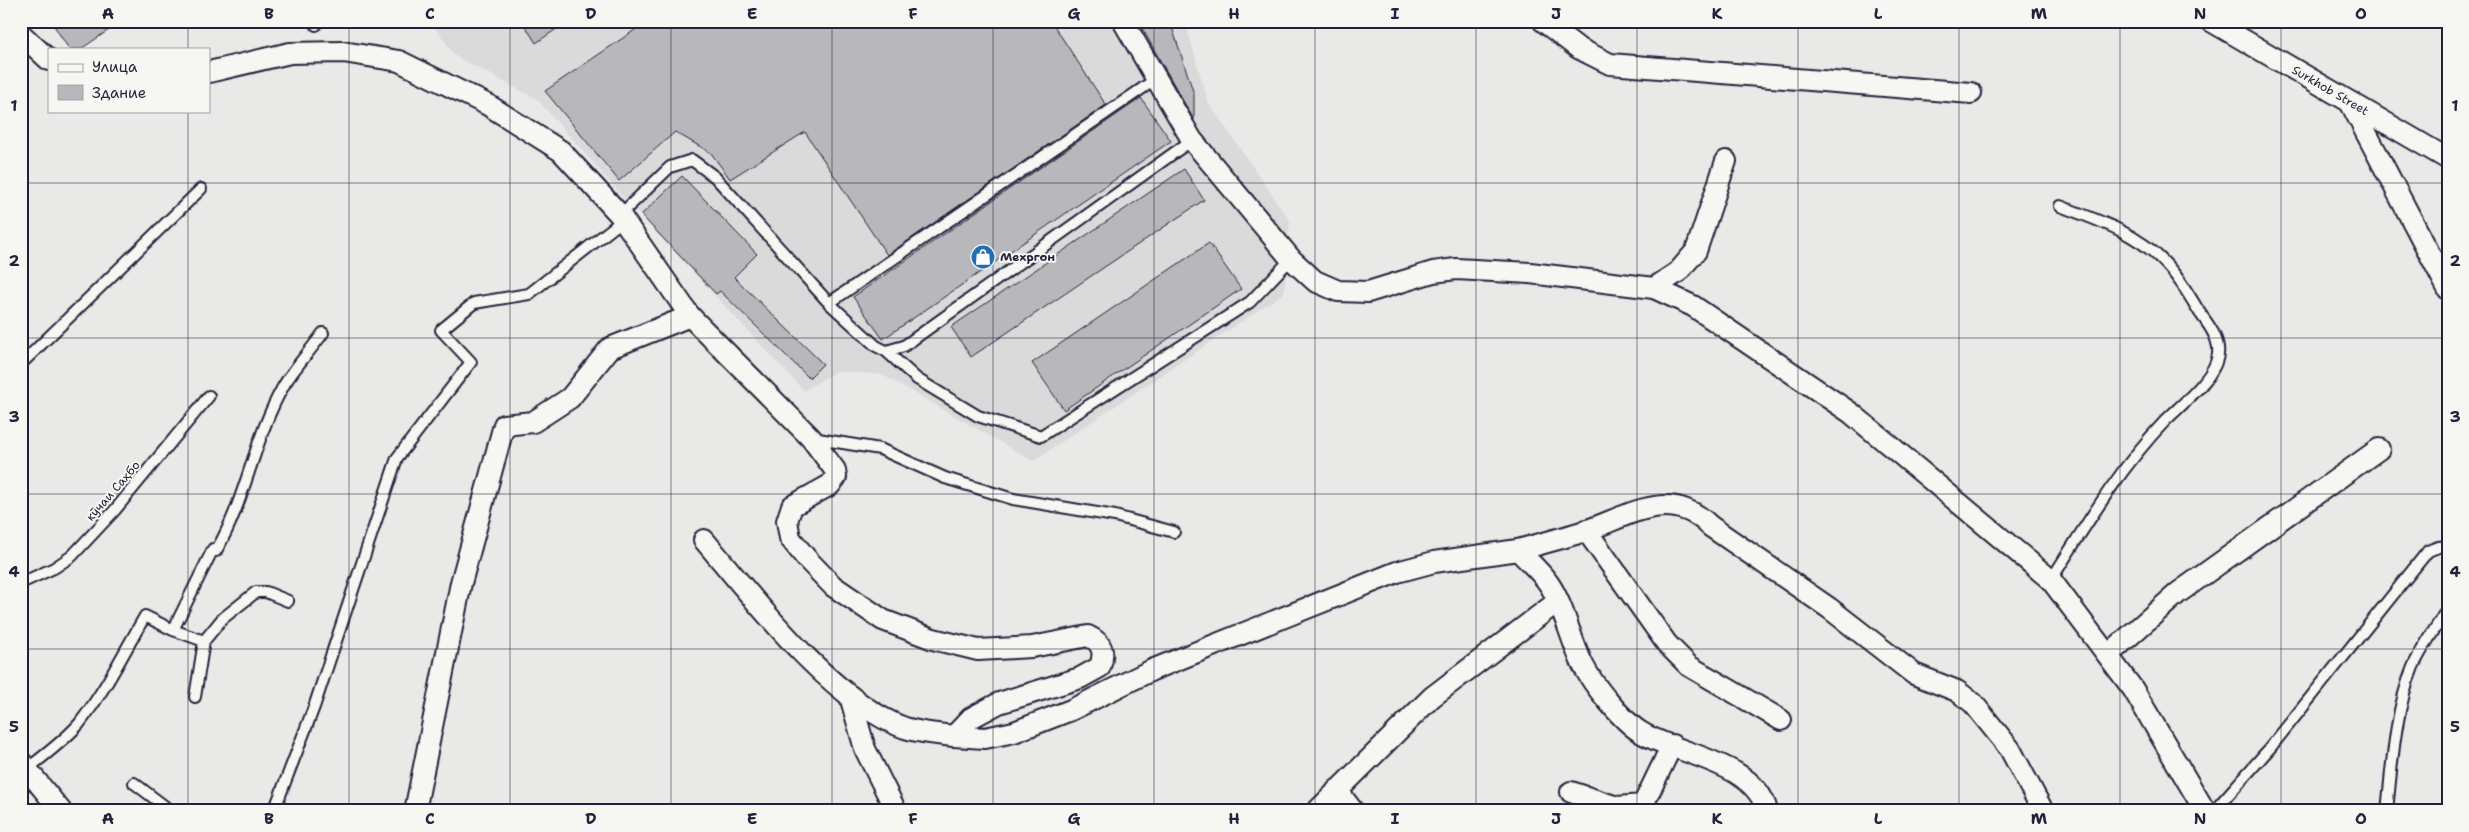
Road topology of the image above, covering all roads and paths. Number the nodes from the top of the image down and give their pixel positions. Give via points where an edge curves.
1 (1123, 21) edge
2 (1543, 21) edge
3 (2211, 21) edge
4 (21, 34) edge
5 (48, 59) edge
6 (210, 72) edge
7 (1156, 79) junction
8 (1971, 93) dead end
9 (2352, 104) junction
10 (1192, 140) junction
11 (2448, 158) edge
12 (1726, 161) dead end
13 (201, 189) dead end
14 (2060, 206) dead end
15 (622, 217) junction
16 (1290, 259) junction
17 (1654, 288) junction
18 (2448, 289) edge
19 (829, 303) junction
20 (690, 316) junction
21 (324, 333) dead end
22 (886, 351) junction
23 (21, 364) edge
24 (209, 396) dead end
25 (811, 438) junction
26 (2378, 449) dead end
27 (1586, 530) junction
28 (1174, 532) dead end
29 (704, 540) dead end
30 (2448, 546) edge
31 (1518, 550) junction
32 (2051, 580) junction
33 (21, 584) edge
34 (288, 601) dead end
35 (1557, 602) junction
36 (2448, 607) edge
37 (173, 630) junction
38 (204, 641) junction
39 (2108, 655) junction
40 (850, 696) junction
41 (195, 697) dead end
42 (1781, 720) dead end
43 (954, 736) junction
44 (1672, 746) junction
45 (24, 765) edge
46 (134, 783) dead end
47 (1337, 790) junction
48 (1571, 792) dead end
49 (61, 811) edge
50 (171, 811) edge
51 (274, 811) edge
52 (415, 811) edge
53 (896, 811) edge
54 (1317, 811) edge
55 (1353, 811) edge
56 (1767, 811) edge
57 (2043, 811) edge
58 (2205, 811) edge
59 (2214, 811) edge
60 (2387, 811) edge

1 - 7 street
2 - 8 street via 1578,48 1610,64
3 - 9 street, Surkhob Street
4 - 5 street
6 - 15 street via 290,53 343,52 399,61 488,105 561,151
7 - 10 street
7 - 19 lane
9 - 11 street, Surkhob Street
9 - 18 street
10 - 16 street
10 - 22 lane via 904,346
12 - 17 street via 1696,251 1678,272
13 - 23 lane
14 - 32 lane via 2109,224 2142,243 2162,260 2208,324 2219,353 2214,371 2139,450 2092,514
15 - 19 lane via 670,167 692,160 715,177
15 - 20 street
15 - 51 lane via 529,294 474,303 442,330 470,362 397,458 314,707
16 - 17 street via 1315,281 1338,291 1368,292 1433,272 1456,269 1530,273
16 - 22 lane via 1250,302 1041,436 978,416 917,379
17 - 32 street via 1693,306 1851,413
19 - 22 lane via 876,346
20 - 25 street
20 - 52 street via 610,348 570,398 533,422 504,425 461,583
21 - 37 lane via 284,384 261,438 231,525 216,551 213,549
24 - 33 lane, кӯчаи Саҳбо via 115,510 72,556
25 - 28 lane via 880,449 945,478 1013,499 1115,516
25 - 43 street via 836,476 830,485 792,506 787,521 790,538 833,586 883,620 932,639 978,650 1032,647 1088,636 1102,647 1104,655 1100,666 1080,678 999,703 971,718
26 - 39 street via 2178,593
27 - 31 street
27 - 42 street via 1668,644 1689,666
27 - 57 street via 1647,507 1666,506 1697,513 1710,526 1829,608 1914,674 1957,691 1974,703 2010,749
29 - 40 street via 786,636
30 - 59 lane via 2428,551 2270,748
31 - 35 street via 1549,584
31 - 43 street via 1434,562 1397,572 1152,670 1071,710 1014,732 985,738
32 - 39 street
34 - 38 lane via 266,592 250,595 222,619
35 - 44 street via 1583,666 1601,690 1626,720 1642,733
35 - 47 street via 1432,697
36 - 60 lane via 2414,667 2402,707
37 - 38 lane
37 - 45 lane via 145,616 108,681 79,723 63,740
38 - 41 lane
39 - 58 street
40 - 43 street via 884,719 905,728
40 - 53 street via 865,749
44 - 48 street via 1643,805 1617,807
44 - 56 street via 1711,761 1744,779 1757,789
45 - 49 street
46 - 50 lane
47 - 54 street
47 - 55 street

